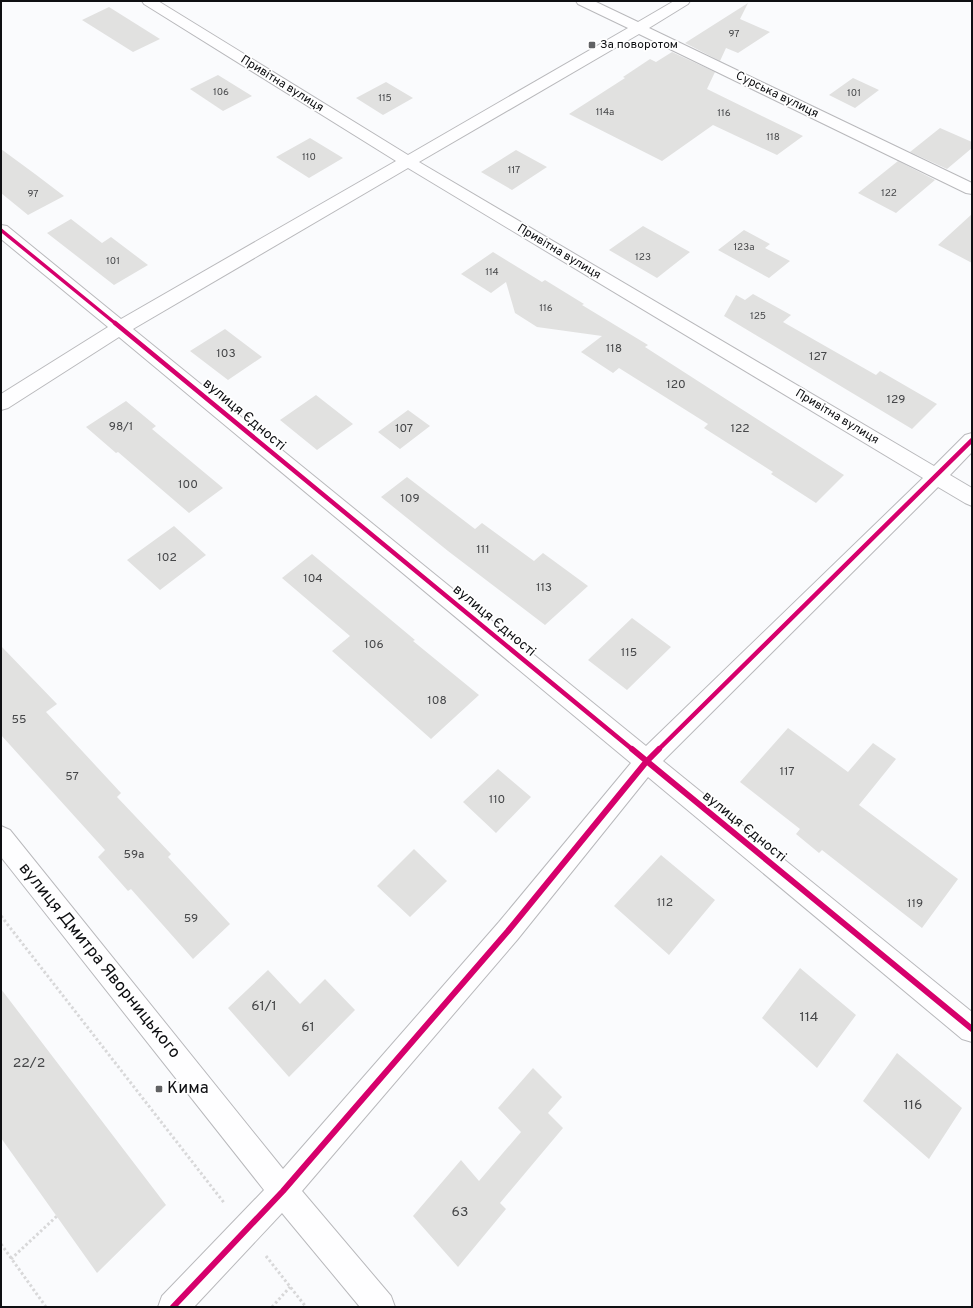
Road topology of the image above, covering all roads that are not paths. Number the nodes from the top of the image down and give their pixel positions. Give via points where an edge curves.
1 (148, 1) edge
2 (583, 1) edge
3 (683, 1) edge
4 (639, 28) junction
5 (408, 162) junction
6 (972, 189) edge
7 (1, 230) edge
8 (120, 328) junction
9 (1, 403) edge
10 (972, 440) edge
11 (937, 476) junction
12 (972, 498) edge
13 (646, 762) junction
14 (1, 838) edge
15 (972, 1029) edge
16 (283, 1191) junction
17 (173, 1307) edge
18 (380, 1307) edge

1 - 5 street, Привітна вулиця
2 - 4 street, Сурська вулиця
3 - 4 street
4 - 5 street
4 - 6 street, Сурська вулиця
5 - 8 street
5 - 11 street, Привітна вулиця
7 - 8 street, вулиця Єдності
8 - 9 street
8 - 13 street, вулиця Єдності
10 - 11 street
11 - 12 street, Привітна вулиця
11 - 13 street
13 - 15 street, вулиця Єдності
13 - 16 street via 508,931
14 - 16 street, вулиця Дмитра Яворницького
16 - 17 street
16 - 18 street, вулиця Дмитра Яворницького

